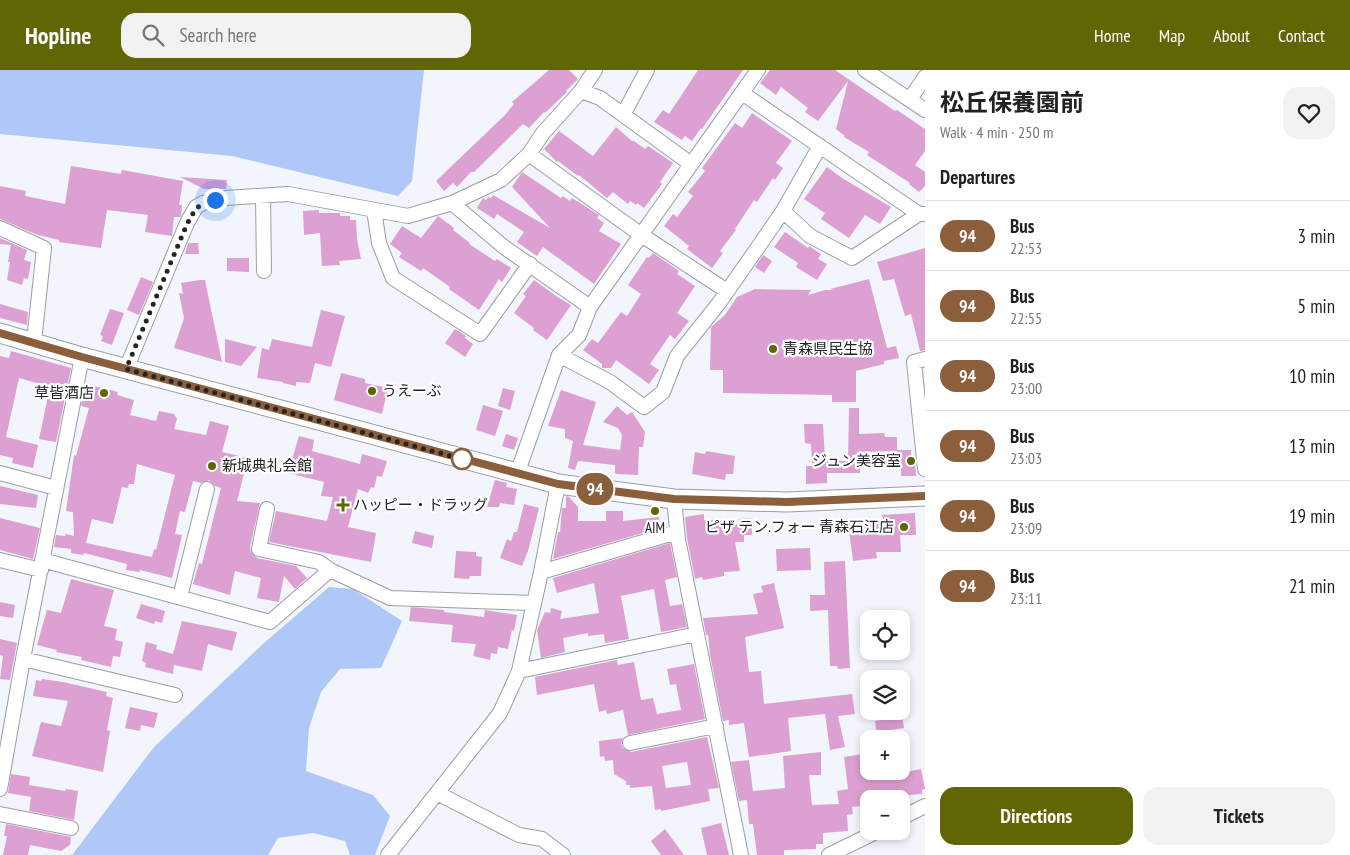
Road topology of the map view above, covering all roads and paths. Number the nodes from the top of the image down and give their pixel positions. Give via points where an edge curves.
1 (595, 70) edge
2 (647, 70) edge
3 (758, 70) edge
4 (865, 70) edge
5 (925, 76) edge
6 (581, 91) junction
7 (742, 93) junction
8 (910, 99) junction
9 (925, 110) edge
10 (623, 115) junction
11 (820, 146) junction
12 (528, 154) junction
13 (691, 164) junction
14 (263, 196) junction
15 (452, 203) junction
16 (374, 210) junction
17 (783, 211) junction
18 (922, 214) edge
19 (0, 228) edge
20 (640, 234) junction
21 (530, 264) junction
22 (264, 271) dead end
23 (728, 291) junction
24 (590, 307) junction
25 (0, 333) edge
26 (34, 342) junction
27 (559, 354) junction
28 (82, 357) junction
29 (925, 358) edge
30 (126, 369) junction
31 (925, 469) edge
32 (0, 473) edge
33 (517, 474) junction
34 (558, 484) junction
35 (56, 488) junction
36 (208, 489) dead end
37 (925, 496) edge
38 (674, 499) junction
39 (267, 509) dead end
40 (677, 532) junction
41 (0, 560) edge
42 (42, 565) junction
43 (330, 570) junction
44 (541, 572) junction
45 (180, 598) junction
46 (533, 603) junction
47 (697, 634) junction
48 (23, 659) junction
49 (519, 671) junction
50 (175, 695) dead end
51 (716, 726) junction
52 (5, 729) edge
53 (630, 744) dead end
54 (0, 789) edge
55 (437, 793) junction
56 (925, 806) edge
57 (0, 814) edge
58 (910, 814) edge
59 (71, 828) dead end
60 (860, 840) edge
61 (388, 855) edge
62 (563, 855) edge
63 (741, 855) edge
64 (829, 855) edge

1 - 6 street
2 - 10 street
3 - 7 street
4 - 8 street
5 - 8 street
6 - 10 street via 600,98
6 - 12 street
7 - 11 street
7 - 13 street
8 - 9 street
10 - 13 street
11 - 17 street
11 - 18 street
12 - 15 street via 502,180
12 - 20 street
13 - 20 street
14 - 16 street via 288,194
14 - 22 street
14 - 30 street via 226,198 203,202 196,207
15 - 16 street via 408,216
15 - 21 street
16 - 21 street via 379,243 393,278 480,334
17 - 18 street via 810,236 852,258
17 - 23 street
19 - 26 street via 44,248
20 - 23 street
20 - 24 street
21 - 24 street
23 - 27 street via 676,356 663,392 644,407 610,382
24 - 27 street via 579,335
25 - 26 main road
26 - 28 main road
27 - 33 street
28 - 30 main road
28 - 35 street
29 - 31 street via 914,362
30 - 33 main road
32 - 35 street
33 - 34 main road
34 - 38 main road
34 - 44 street
35 - 42 street
36 - 45 street
37 - 38 main road via 787,502
38 - 40 street
39 - 43 street via 259,549 319,562
40 - 44 street
40 - 47 street
41 - 42 street
42 - 45 street
42 - 48 street
43 - 45 street via 270,622
43 - 46 street via 390,598
44 - 46 street
46 - 49 street
47 - 49 street
47 - 51 street
48 - 50 street
48 - 52 street
49 - 55 street via 500,713
51 - 53 street
51 - 63 street
52 - 54 street
55 - 61 street
55 - 62 street via 519,835 542,838
56 - 58 street
57 - 59 street
60 - 64 street

